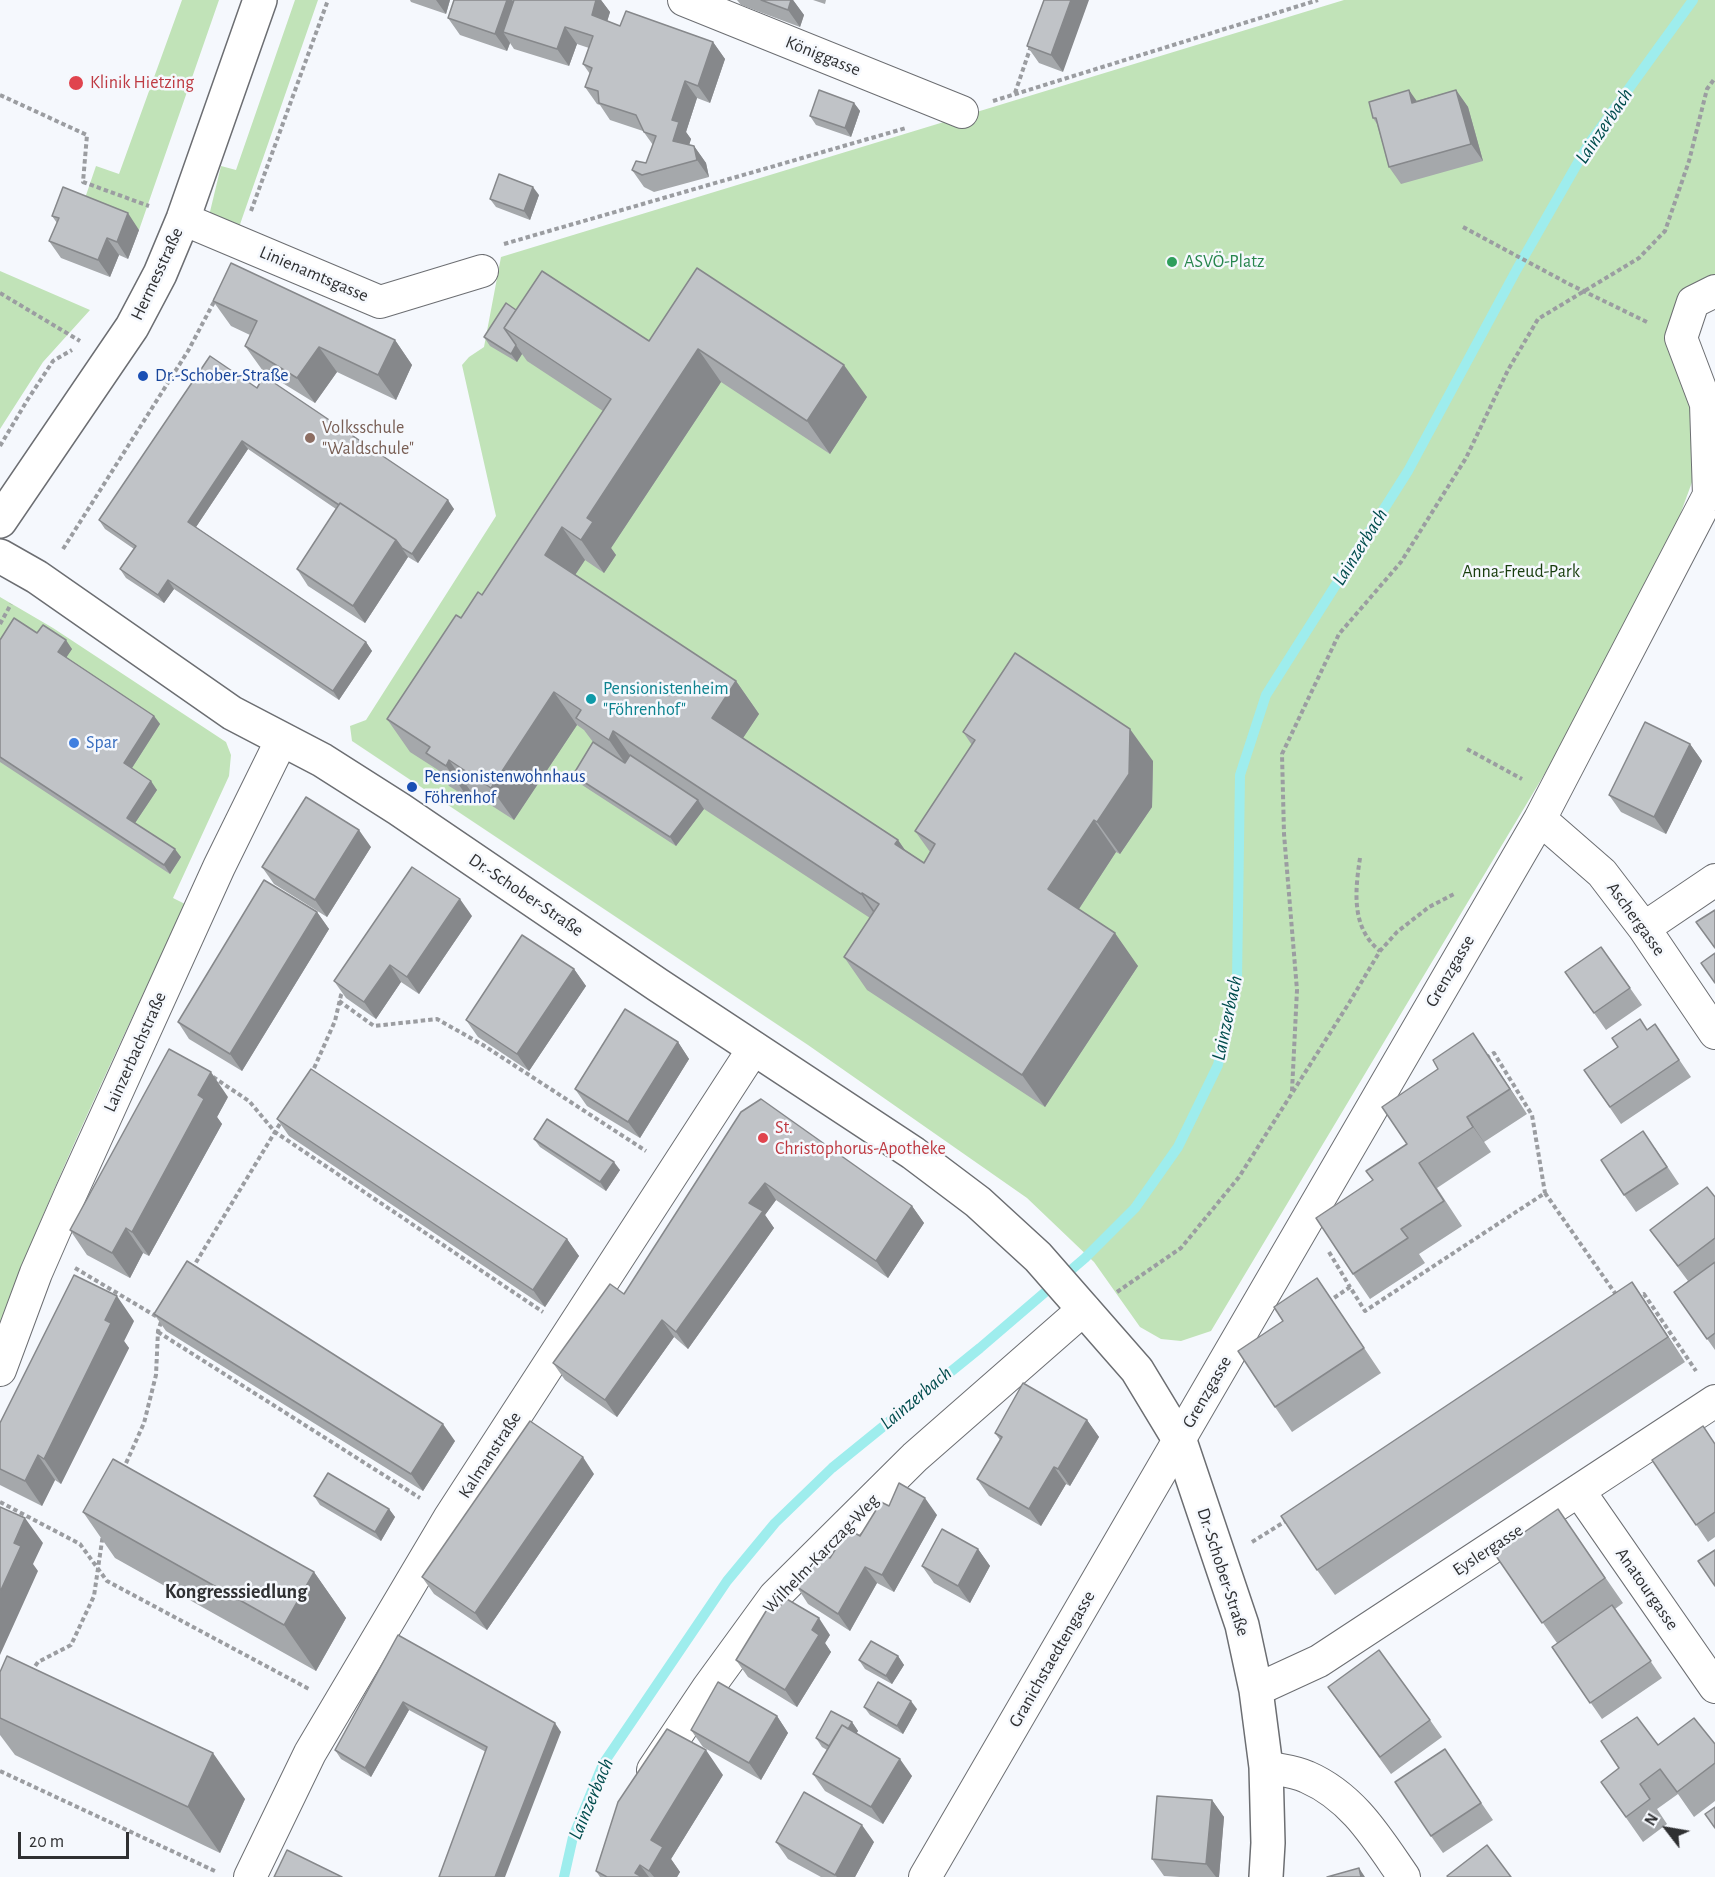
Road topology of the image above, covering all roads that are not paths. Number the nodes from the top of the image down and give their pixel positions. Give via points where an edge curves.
1 (260, 0) edge
2 (685, 0) edge
3 (962, 112) road end
4 (183, 219) junction
5 (482, 271) road end
6 (1715, 291) edge
7 (1712, 487) edge
8 (0, 521) edge
9 (0, 556) edge
10 (282, 739) junction
11 (1546, 807) junction
12 (1715, 880) edge
13 (1644, 928) junction
14 (1715, 1034) edge
15 (754, 1048) junction
16 (1082, 1306) junction
17 (0, 1370) edge
18 (1708, 1390) edge
19 (1180, 1441) junction
20 (1579, 1491) junction
21 (1715, 1687) edge
22 (1256, 1690) junction
23 (1266, 1767) junction
24 (637, 1794) edge
25 (250, 1877) edge
26 (925, 1877) edge
27 (1266, 1877) edge
28 (1404, 1877) edge

1 - 4 street, Hermesstraße
2 - 3 street, Königgasse
4 - 5 street, Linienamtsgasse via 380,302
4 - 8 street, Hermesstraße via 132,327
6 - 7 street, Grenzgasse via 1693,302 1681,338 1706,404
7 - 11 street, Grenzgasse
9 - 10 street, Dr.-Schober-Straße via 37,577 232,713
10 - 15 street, Dr.-Schober-Straße via 399,809
10 - 17 street, Lainzerbachstraße via 214,877 46,1250
11 - 13 street, Aschergasse
11 - 19 street, Grenzgasse
12 - 13 street
13 - 14 street, Aschergasse
15 - 16 street, Dr.-Schober-Straße via 913,1153 978,1202 1038,1257
15 - 25 street, Kalmanstraße via 450,1517 310,1753
16 - 19 street, Dr.-Schober-Straße via 1137,1370
16 - 24 street, Wilhelm-Karczag-Weg via 915,1458 775,1596
18 - 20 street, Eyslergasse
19 - 22 street, Dr.-Schober-Straße via 1242,1625
19 - 26 street, Granichstaedtengasse
20 - 21 street, Anatourgasse
20 - 22 street, Eyslergasse via 1319,1661
22 - 23 street, Dr.-Schober-Straße
23 - 27 street, Dr.-Schober-Straße
23 - 28 street via 1306,1776 1334,1792 1366,1821

